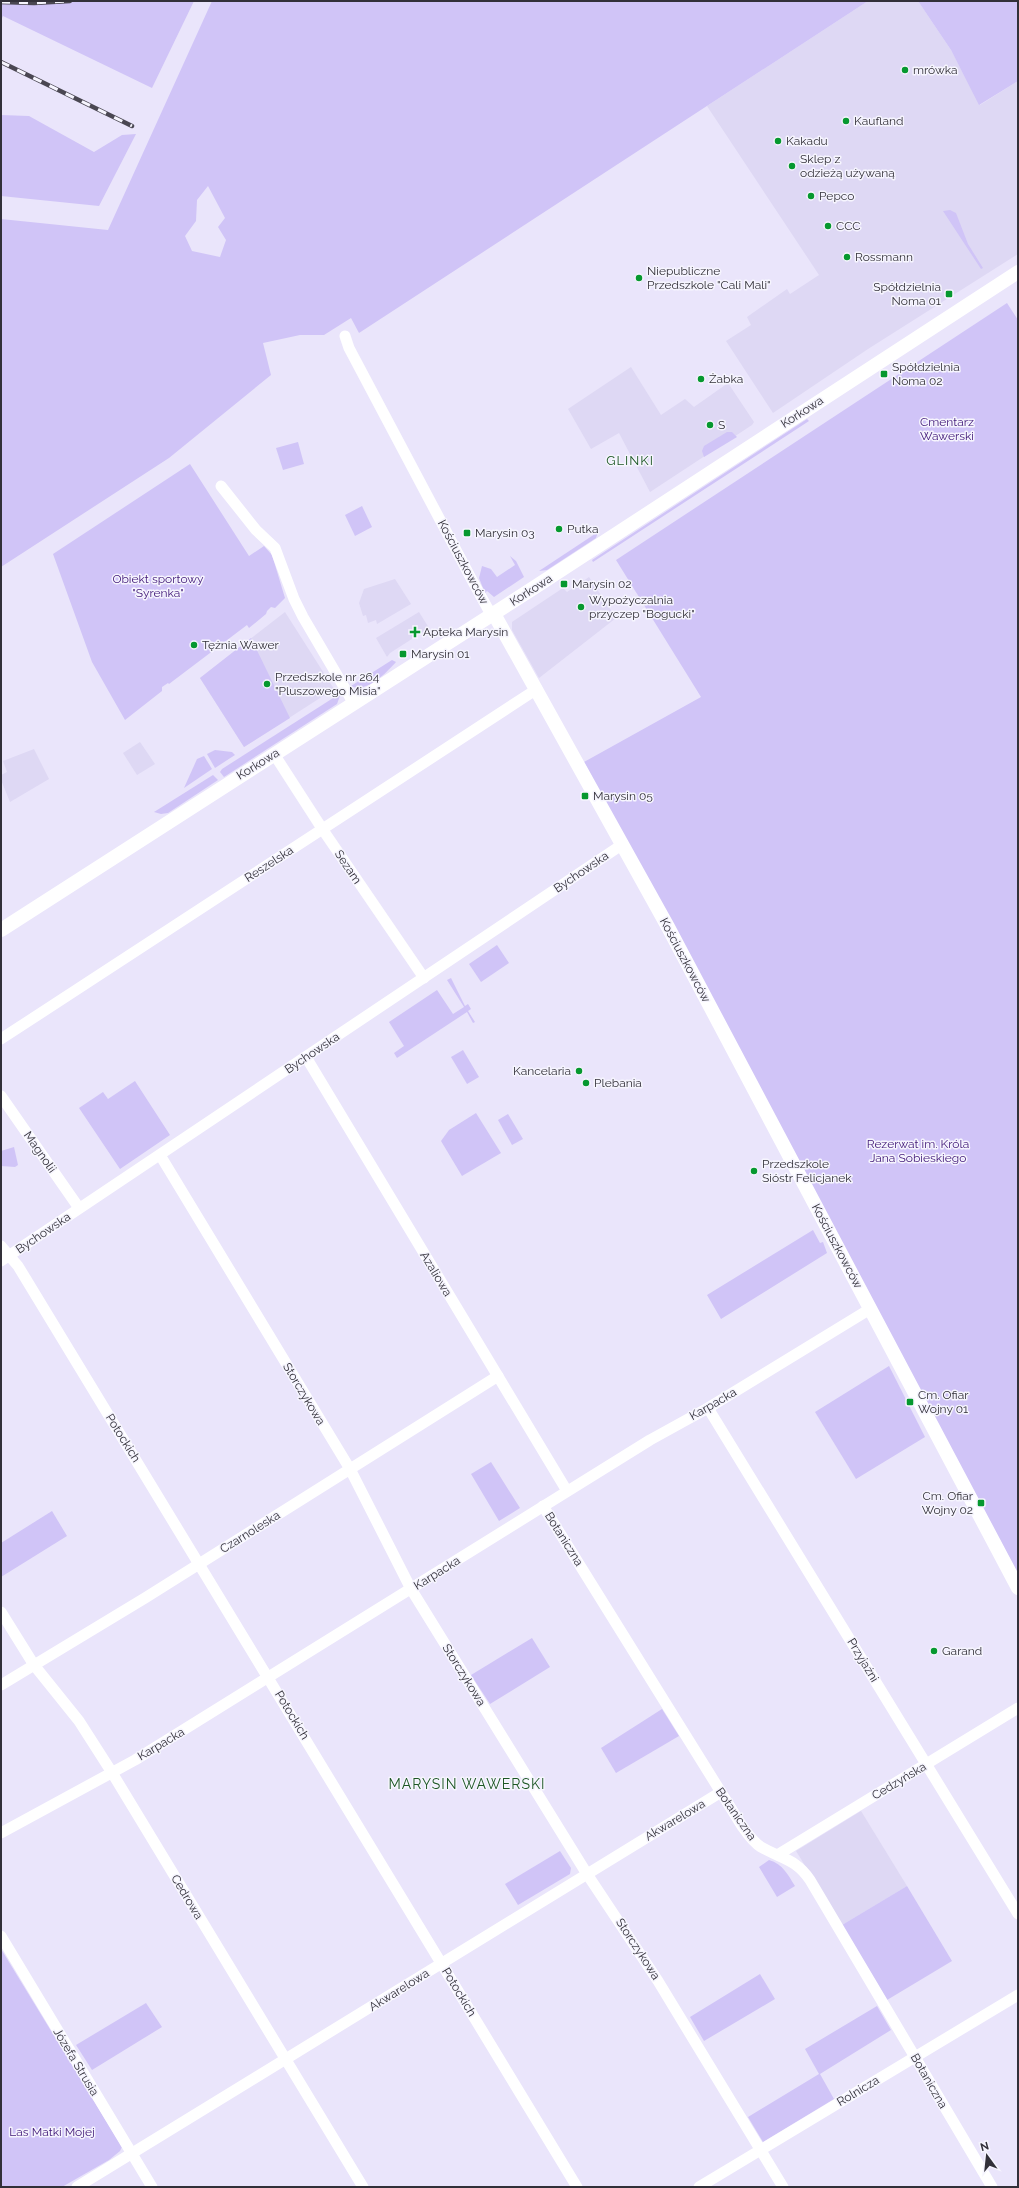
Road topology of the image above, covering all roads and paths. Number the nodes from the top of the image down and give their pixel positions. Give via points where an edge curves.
1 (1018, 272) edge
2 (345, 336) dead end
3 (221, 486) dead end
4 (494, 614) junction
5 (537, 689) junction
6 (354, 704) junction
7 (274, 754) junction
8 (322, 830) junction
9 (623, 844) junction
10 (1, 930) edge
11 (424, 978) junction
12 (1, 1039) edge
13 (306, 1057) junction
14 (1, 1096) edge
15 (160, 1155) junction
16 (79, 1208) junction
17 (1, 1246) edge
18 (5, 1258) edge
19 (870, 1309) junction
20 (498, 1376) junction
21 (708, 1408) junction
22 (350, 1469) junction
23 (567, 1491) junction
24 (543, 1506) junction
25 (199, 1564) junction
26 (1018, 1588) edge
27 (411, 1589) junction
28 (1, 1612) edge
29 (34, 1665) junction
30 (269, 1677) junction
31 (1, 1685) edge
32 (1018, 1708) edge
33 (927, 1764) junction
34 (111, 1771) junction
35 (720, 1792) junction
36 (1, 1833) edge
37 (779, 1854) junction
38 (587, 1874) junction
39 (1018, 1914) edge
40 (1, 1936) edge
41 (442, 1963) junction
42 (1018, 1995) edge
43 (915, 2057) junction
44 (286, 2060) junction
45 (761, 2150) junction
46 (131, 2153) junction
47 (77, 2187) edge
48 (152, 2187) edge
49 (363, 2187) edge
50 (577, 2187) edge
51 (699, 2187) edge
52 (784, 2187) edge
53 (992, 2187) edge

1 - 4 street, Korkowa
2 - 4 street, Kościuszkowców via 473,582
3 - 6 street via 256,530 275,548 303,617
4 - 5 street, Kościuszkowców
4 - 6 street, Korkowa
5 - 8 street, Reszelska
5 - 9 street, Kościuszkowców
6 - 7 street, Korkowa
7 - 8 street, Sezam
7 - 10 street, Korkowa
8 - 11 street, Sezam
8 - 12 street, Reszelska
9 - 11 street, Bychowska
9 - 19 street, Kościuszkowców
11 - 13 street, Bychowska
13 - 15 street, Bychowska
13 - 20 street, Azaliowa
14 - 16 street, Magnolii
15 - 16 street, Bychowska
15 - 22 street, Storczykowa
16 - 18 street, Bychowska
17 - 18 street, Potockich
18 - 25 street, Potockich
19 - 21 street, Karpacka
19 - 26 street, Kościuszkowców
20 - 22 street, Czarnoleska
20 - 23 street, Azaliowa
21 - 23 street, Karpacka
21 - 33 street, Przyjaźni
22 - 25 street, Czarnoleska
22 - 27 street, Storczykowa
23 - 24 street, Karpacka
24 - 27 street, Karpacka
24 - 35 street, Botaniczna
25 - 29 street, Czarnoleska
25 - 30 street, Potockich
27 - 30 street, Karpacka
27 - 38 street, Storczykowa
28 - 29 street, Cedrowa
29 - 31 street, Czarnoleska
29 - 34 street, Cedrowa via 79,1721
30 - 34 street, Karpacka via 135,1760
30 - 41 street, Potockich
32 - 33 street, Cedzyńska
33 - 37 street, Cedzyńska
33 - 39 street, Przyjaźni
34 - 36 street, Karpacka
34 - 44 street, Cedrowa
35 - 37 street, Botaniczna via 756,1843
35 - 38 street, Akwarelowa
37 - 43 street, Botaniczna via 803,1870 810,1880
38 - 41 street, Akwarelowa
38 - 45 street, Storczykowa via 658,1981
40 - 46 street, Józefa Strusia
41 - 44 street, Akwarelowa
41 - 50 street, Potockich
42 - 43 street, Rolnicza
43 - 45 street, Rolnicza
43 - 53 street, Botaniczna
44 - 46 street, Akwarelowa
44 - 49 street, Cedrowa
45 - 51 street, Rolnicza
45 - 52 street, Storczykowa
46 - 47 street, Akwarelowa
46 - 48 street, Józefa Strusia

